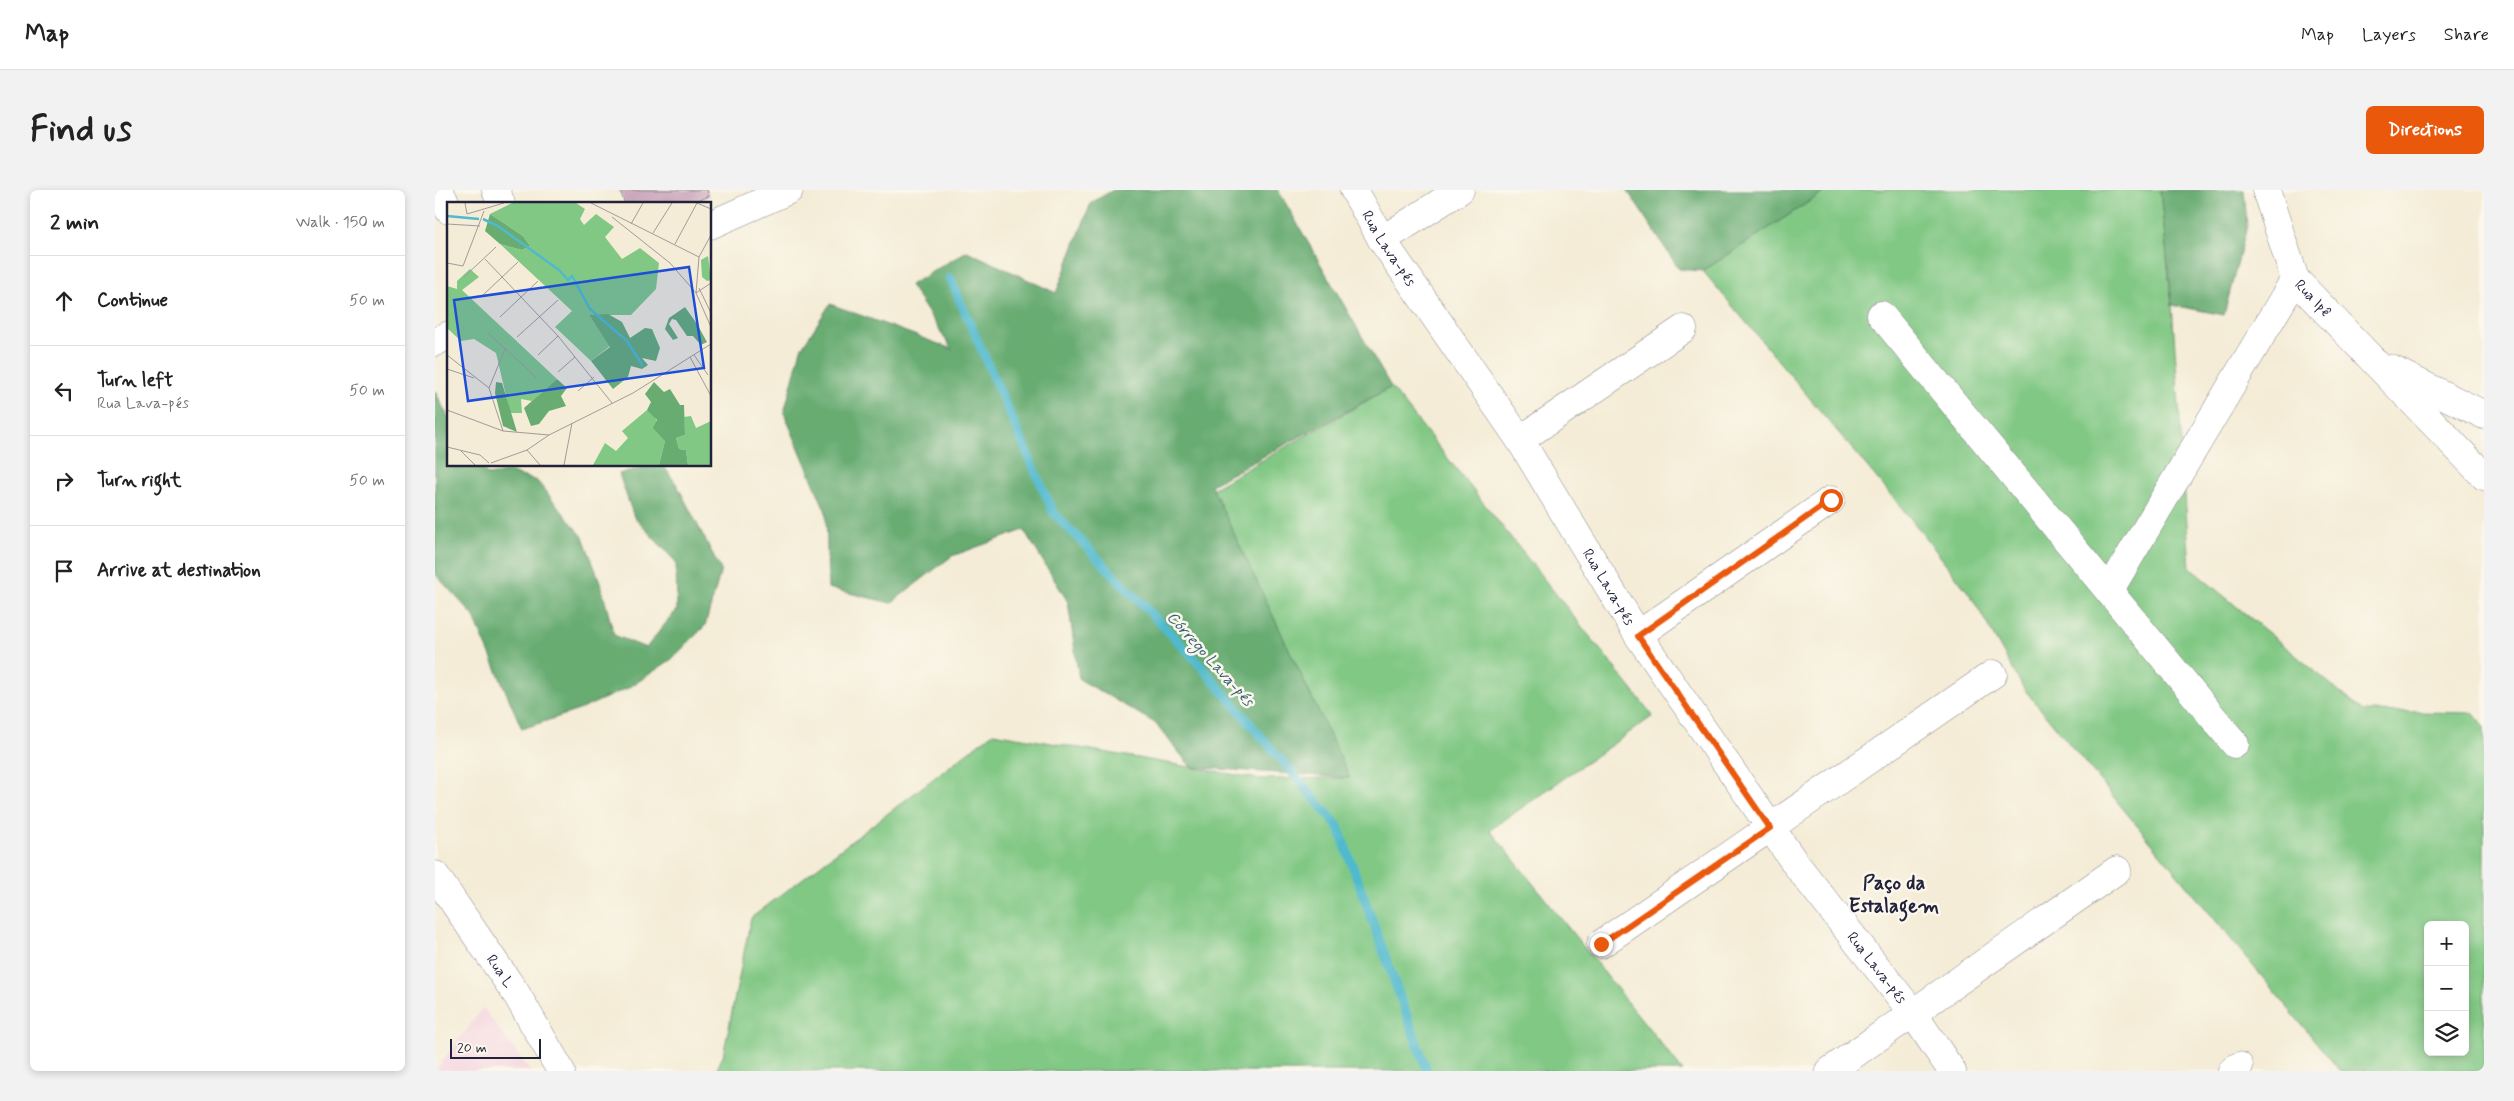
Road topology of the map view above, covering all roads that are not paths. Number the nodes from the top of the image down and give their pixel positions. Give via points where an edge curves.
1 (439, 190) edge
2 (496, 190) edge
3 (789, 190) edge
4 (1354, 190) edge
5 (1460, 190) edge
6 (2267, 190) edge
7 (500, 202) edge
8 (447, 206) edge
9 (711, 224) edge
10 (1382, 240) junction
11 (2295, 279) junction
12 (1881, 314) dead end
13 (1683, 329) dead end
14 (447, 336) edge
15 (435, 342) edge
16 (2376, 362) junction
17 (2484, 415) edge
18 (1520, 440) junction
19 (2484, 476) edge
20 (1831, 500) dead end
21 (2109, 591) junction
22 (1638, 636) junction
23 (1993, 674) dead end
24 (2235, 744) dead end
25 (1770, 828) junction
26 (2117, 870) dead end
27 (435, 875) edge
28 (1601, 944) dead end
29 (1912, 1012) junction
30 (561, 1071) edge
31 (1830, 1071) edge
32 (1952, 1071) edge

1 - 8 street
2 - 7 street
3 - 9 street
4 - 10 street, Rua Lava-pés
5 - 10 street
6 - 11 street, Rua Ipê
10 - 18 street, Rua Lava-pés
11 - 16 street, Rua Ipê
11 - 21 street
12 - 21 street
13 - 18 street
14 - 15 street
16 - 17 street
16 - 19 street, Rua Ipê
18 - 22 street, Rua Lava-pés
20 - 22 street
21 - 24 street
22 - 25 street, Rua Lava-pés
23 - 25 street
25 - 28 street
25 - 29 street, Rua Lava-pés
26 - 29 street
27 - 30 street, Rua L via 517,995
29 - 31 street
29 - 32 street, Rua Lava-pés

